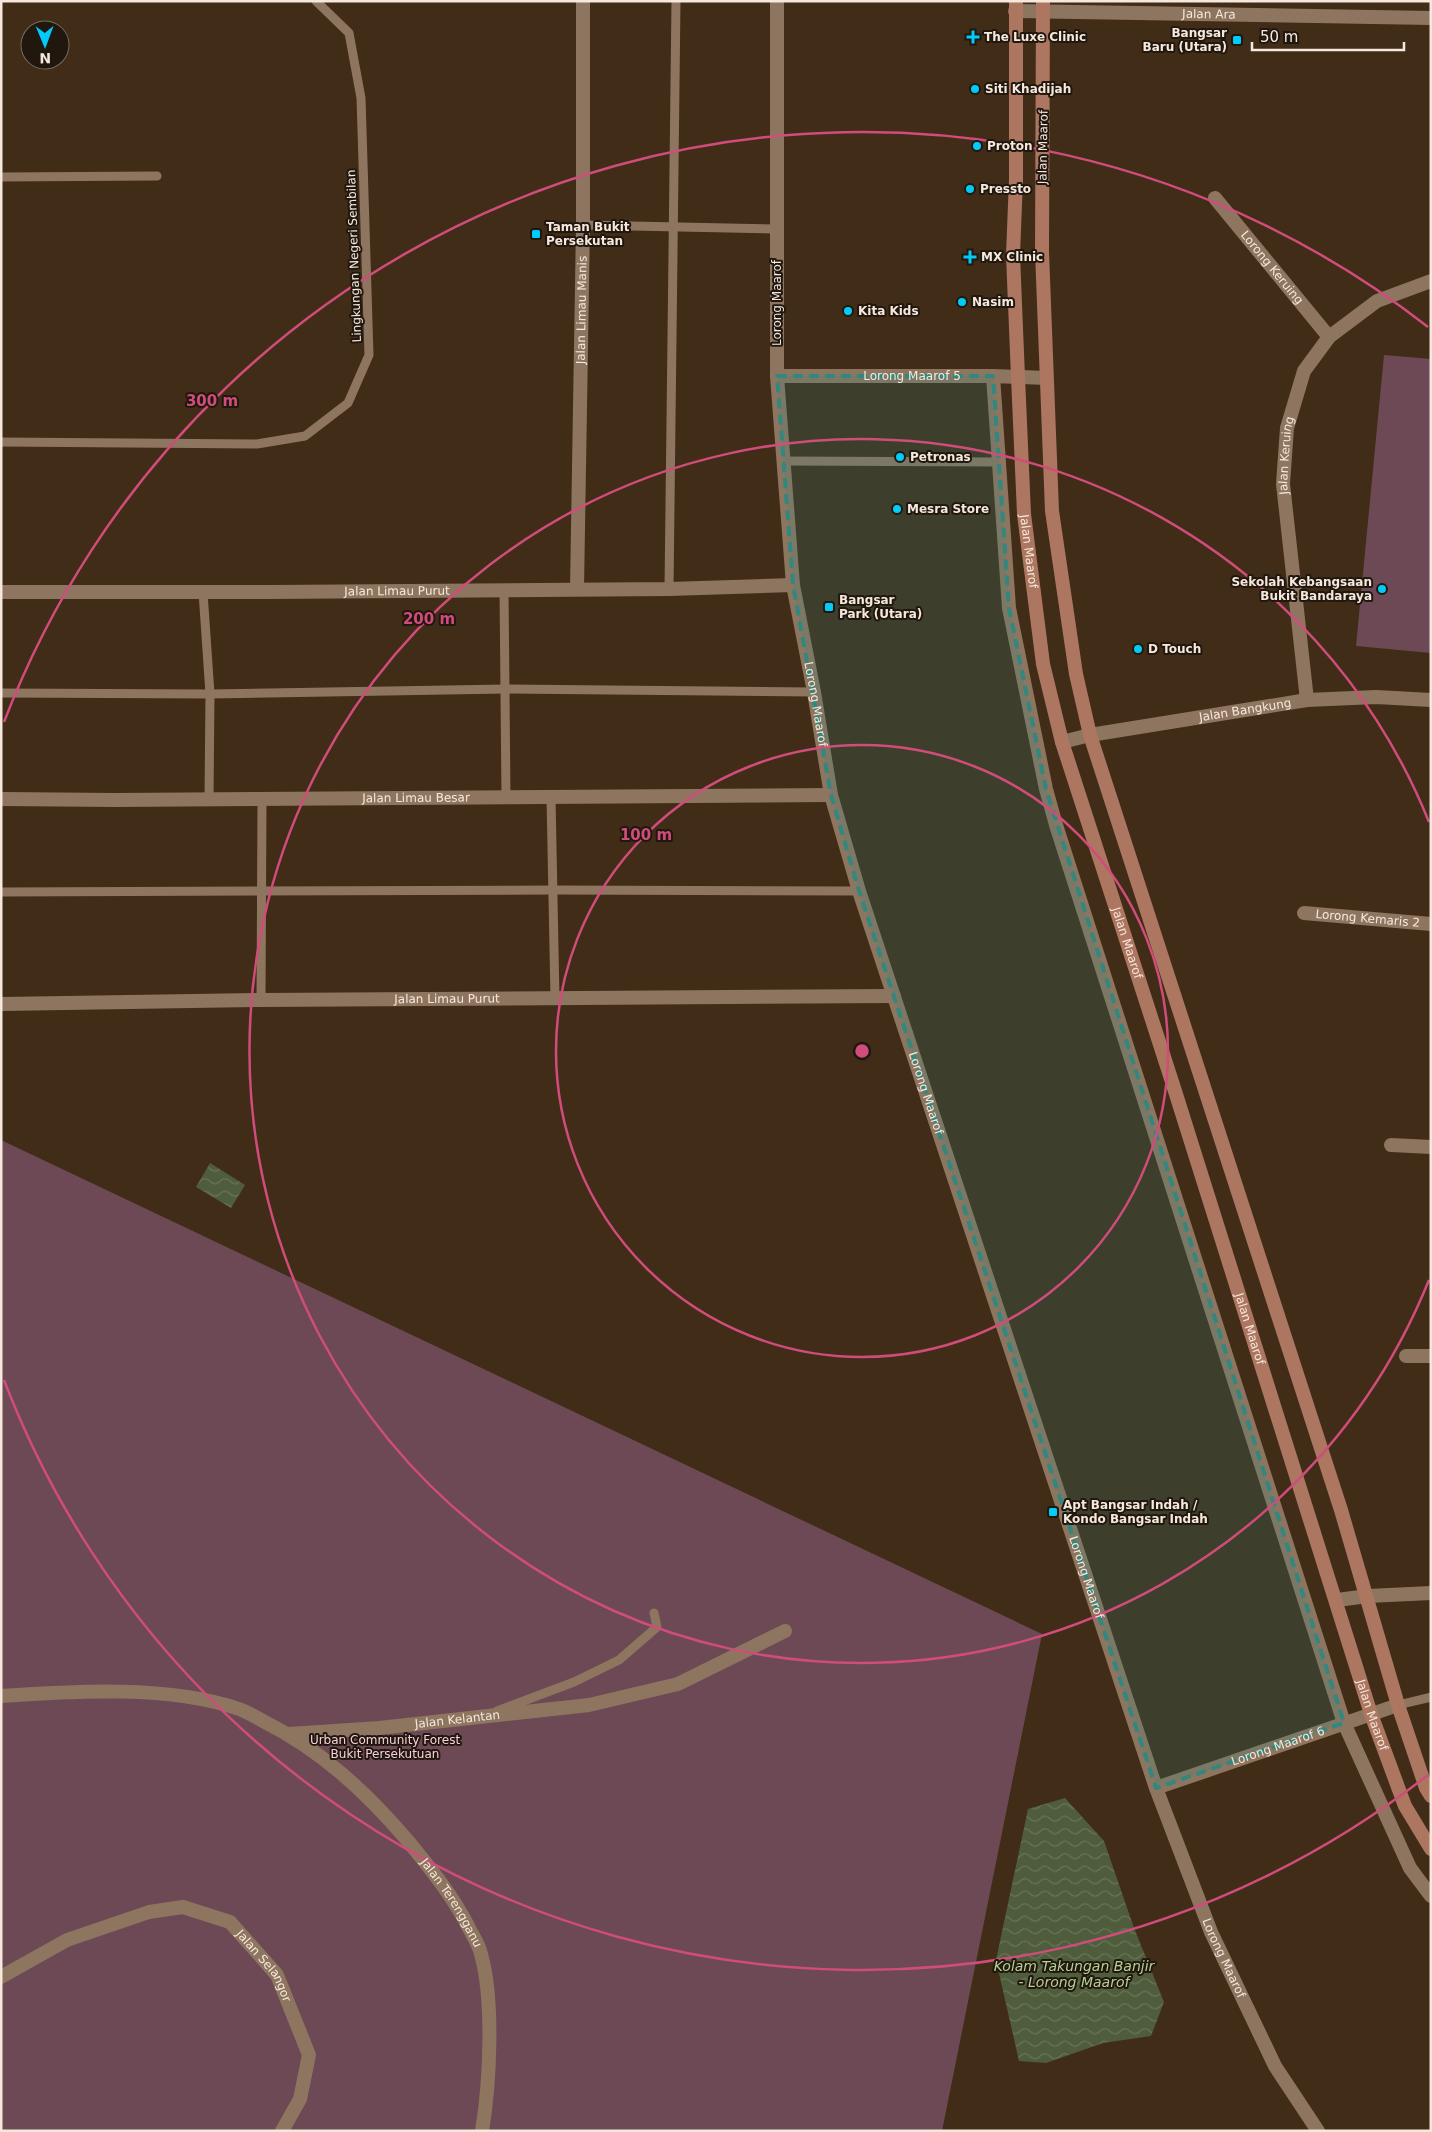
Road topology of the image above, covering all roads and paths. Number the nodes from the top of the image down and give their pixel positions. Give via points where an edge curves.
1 (316, 1) edge
2 (582, 1) edge
3 (676, 1) edge
4 (777, 1) edge
5 (1016, 6) edge
6 (1043, 6) edge
7 (1431, 18) edge
8 (157, 176) dead end
9 (1, 177) edge
10 (1215, 198) dead end
11 (583, 225) junction
12 (674, 226) junction
13 (778, 228) junction
14 (1431, 281) edge
15 (1329, 337) junction
16 (777, 376) junction
17 (993, 376) junction
18 (1018, 377) junction
19 (1046, 378) junction
20 (1, 442) edge
21 (784, 461) junction
22 (997, 462) junction
23 (793, 585) junction
24 (504, 589) junction
25 (577, 589) junction
26 (670, 589) junction
27 (1, 592) edge
28 (203, 592) junction
29 (506, 690) junction
30 (814, 692) junction
31 (1, 693) edge
32 (210, 694) junction
33 (1307, 700) junction
34 (1431, 700) edge
35 (1090, 735) junction
36 (1062, 742) junction
37 (831, 795) junction
38 (551, 797) junction
39 (506, 798) junction
40 (1, 799) edge
41 (262, 799) junction
42 (209, 800) junction
43 (262, 890) junction
44 (554, 890) junction
45 (859, 891) junction
46 (1, 892) edge
47 (1304, 913) dead end
48 (1431, 924) edge
49 (894, 996) junction
50 (555, 998) junction
51 (261, 1000) junction
52 (1, 1004) edge
53 (1391, 1145) dead end
54 (1431, 1147) edge
55 (1406, 1356) dead end
56 (1431, 1356) edge
57 (1431, 1593) edge
58 (1368, 1596) junction
59 (1337, 1600) junction
60 (654, 1612) dead end
61 (785, 1631) dead end
62 (1, 1696) edge
63 (1431, 1697) edge
64 (1398, 1704) junction
65 (1371, 1714) junction
66 (481, 1717) junction
67 (1344, 1723) junction
68 (289, 1734) junction
69 (1156, 1788) junction
70 (1431, 1796) edge
71 (1431, 1849) edge
72 (1431, 1896) edge
73 (1, 1977) edge
74 (282, 2131) edge
75 (482, 2131) edge
76 (1318, 2131) edge

1 - 20 lane, Lingkungan Negeri Sembilan via 349,33 361,98 369,355 348,403 304,436 257,444
2 - 11 street, Jalan Limau Manis
3 - 12 lane
4 - 13 street, Lorong Maarof
5 - 6 street, Jalan Ara
5 - 18 main road, Jalan Maarof via 1013,255
6 - 7 street, Jalan Ara
6 - 19 main road, Jalan Maarof via 1042,252
8 - 9 lane
10 - 15 street, Lorong Keruing
11 - 12 lane
11 - 25 street, Jalan Limau Manis
12 - 13 lane
12 - 26 lane
13 - 16 street, Lorong Maarof
14 - 15 street, Jalan Keruing via 1377,301
15 - 33 street, Jalan Keruing via 1304,371 1287,428 1283,484
16 - 17 street, Lorong Maarof 5
16 - 21 street, Lorong Maarof
17 - 18 street, Lorong Maarof 5
17 - 22 street, Jalan Maarof
18 - 19 street, Lorong Maarof 5
18 - 36 main road, Jalan Maarof via 1025,524 1043,664
19 - 35 main road, Jalan Maarof via 1052,511 1076,674
21 - 22 lane
21 - 23 street, Lorong Maarof
22 - 67 street, Jalan Maarof via 1008,608 1048,798
23 - 26 street, Jalan Limau Purut
23 - 30 street, Lorong Maarof
24 - 25 street, Jalan Limau Purut
24 - 28 street, Jalan Limau Purut
24 - 29 lane
25 - 26 street, Jalan Limau Purut
27 - 28 street, Jalan Limau Purut
28 - 32 lane
29 - 30 lane
29 - 32 lane
29 - 39 lane
30 - 37 street, Lorong Maarof
31 - 32 lane
32 - 42 lane
33 - 34 street, Jalan Bangkung via 1376,697
33 - 35 street, Jalan Bangkung
35 - 36 street, Jalan Bangkung
35 - 58 main road, Jalan Maarof
36 - 59 main road, Jalan Maarof
37 - 38 street, Jalan Limau Besar
37 - 45 street, Lorong Maarof
38 - 39 street, Jalan Limau Besar
38 - 44 lane
39 - 41 street, Jalan Limau Besar
40 - 42 street, Jalan Limau Besar
41 - 42 street, Jalan Limau Besar
41 - 43 lane
43 - 44 lane
43 - 46 lane
43 - 51 lane
44 - 45 lane
44 - 50 lane
45 - 49 street, Lorong Maarof
47 - 48 street, Lorong Kemaris 2
49 - 50 street, Jalan Limau Purut
49 - 69 street, Lorong Maarof
50 - 51 street, Jalan Limau Purut
51 - 52 street, Jalan Limau Purut
53 - 54 street
55 - 56 street
57 - 58 street
58 - 59 street
58 - 64 main road, Jalan Maarof
59 - 65 main road, Jalan Maarof
60 - 66 lane via 657,1627 619,1660 574,1682
61 - 66 street, Jalan Kelantan via 678,1684 589,1705
62 - 68 street via 83,1692 175,1694 240,1709
63 - 64 lane
64 - 65 street, Lorong Maarof 6
64 - 70 main road, Jalan Maarof
65 - 67 street, Lorong Maarof 6
65 - 71 main road, Jalan Maarof via 1405,1806
66 - 68 street, Jalan Kelantan
67 - 69 street, Lorong Maarof 6
67 - 72 street, Jalan Maarof via 1410,1868
68 - 75 street, Jalan Terengganu via 337,1768 378,1806 456,1902 481,1953 488,1991 489,2031
69 - 76 street, Lorong Maarof via 1211,1932 1275,2066
73 - 74 street, Jalan Selangor via 67,1940 149,1912 183,1907 230,1922 277,1975 309,2055 300,2099

